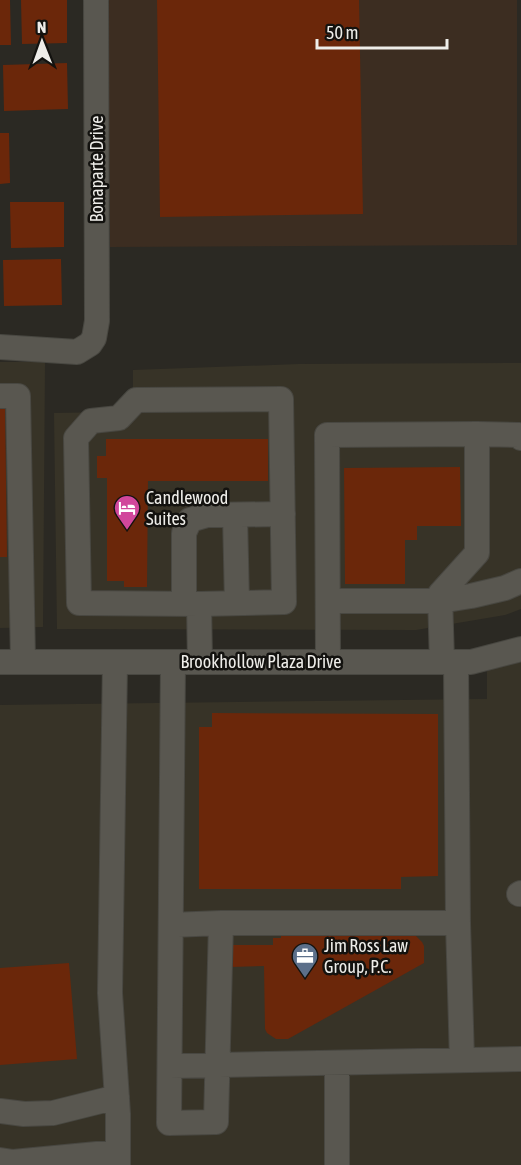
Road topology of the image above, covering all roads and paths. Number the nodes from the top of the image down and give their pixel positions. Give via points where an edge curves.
1 (96, 0) edge
2 (0, 347) edge
3 (0, 396) edge
4 (477, 434) junction
5 (521, 438) edge
6 (283, 514) junction
7 (235, 515) junction
8 (521, 581) edge
9 (328, 601) junction
10 (440, 601) junction
11 (237, 603) junction
12 (192, 604) junction
13 (11, 606) edge
14 (521, 649) edge
15 (11, 662) edge
16 (115, 662) junction
17 (173, 662) junction
18 (200, 662) junction
19 (328, 662) junction
20 (449, 662) junction
21 (221, 923) junction
22 (458, 923) junction
23 (171, 925) junction
24 (521, 1059) edge
25 (462, 1060) junction
26 (337, 1063) junction
27 (218, 1065) junction
28 (170, 1066) junction
29 (117, 1097) junction
30 (0, 1110) edge
31 (118, 1159) edge
32 (0, 1160) edge
33 (336, 1165) edge

1 - 2 street, Bonaparte Drive via 94,338 77,352
3 - 13 street via 18,396
4 - 5 street
4 - 9 street via 327,435
4 - 10 street via 477,552 440,594
6 - 7 street
6 - 11 street via 284,602
6 - 12 street via 281,399 136,400 119,418 91,422 76,438 79,603
7 - 11 street
7 - 12 street via 207,515 190,520 184,532
8 - 10 street
9 - 10 street
9 - 19 street
10 - 20 street
11 - 12 street
12 - 18 street
13 - 15 street
14 - 20 street, Brookhollow Plaza Drive via 471,662
15 - 16 street, Brookhollow Plaza Drive
16 - 17 street, Brookhollow Plaza Drive
16 - 29 street via 110,993
17 - 18 street, Brookhollow Plaza Drive
17 - 23 street
18 - 19 street, Brookhollow Plaza Drive
19 - 20 street, Brookhollow Plaza Drive
20 - 22 street
21 - 22 street
21 - 23 street
21 - 27 street
22 - 25 street
23 - 28 street
24 - 25 street
25 - 26 street
26 - 27 street
26 - 33 street
27 - 28 street
27 - 28 street via 216,1122 169,1123
29 - 30 street via 53,1113
29 - 31 street
31 - 32 street

